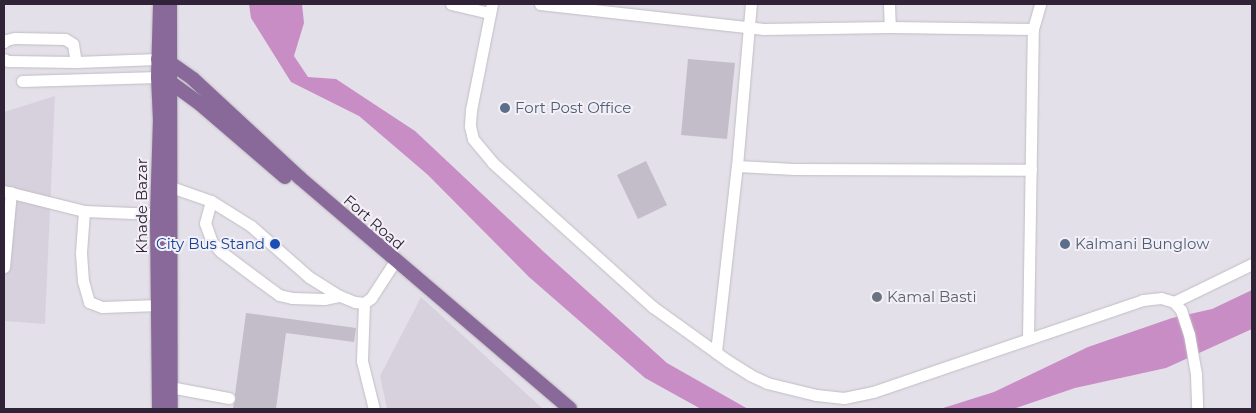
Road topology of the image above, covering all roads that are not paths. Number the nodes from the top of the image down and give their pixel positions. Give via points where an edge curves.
1 (160, 4) edge
2 (170, 4) edge
3 (451, 4) edge
4 (540, 4) edge
5 (751, 4) edge
6 (889, 4) edge
7 (1040, 4) edge
8 (490, 8) edge
9 (747, 26) junction
10 (890, 27) junction
11 (1033, 29) junction
12 (4, 42) edge
13 (4, 59) edge
14 (164, 61) junction
15 (76, 62) junction
16 (164, 80) junction
17 (22, 81) dead end
18 (737, 166) junction
19 (1031, 170) junction
20 (171, 187) junction
21 (7, 192) edge
22 (211, 201) junction
23 (84, 211) junction
24 (158, 214) junction
25 (393, 264) junction
26 (1252, 264) edge
27 (4, 267) edge
28 (340, 296) junction
29 (1174, 302) junction
30 (364, 303) junction
31 (159, 305) junction
32 (1028, 338) junction
33 (716, 352) junction
34 (170, 387) junction
35 (229, 398) dead end
36 (159, 409) edge
37 (171, 409) edge
38 (374, 409) edge
39 (558, 409) edge
40 (570, 409) edge
41 (1197, 409) edge

1 - 14 main road, Khade Bazar
2 - 14 main road
3 - 8 street
4 - 9 street
5 - 9 street
6 - 10 street
7 - 11 street
8 - 33 street via 471,110 473,140 493,163 653,307
9 - 10 street via 764,29
9 - 18 street
10 - 11 street
11 - 19 street
12 - 15 street via 16,38 65,39 73,44
13 - 15 street
14 - 15 street
14 - 16 main road, Khade Bazar
14 - 25 main road, Fort Road via 193,79
16 - 17 street
16 - 20 main road
16 - 24 main road, Khade Bazar
16 - 25 main road, Fort Road via 200,104
18 - 19 street
18 - 33 street
19 - 32 street
20 - 22 street
20 - 34 main road
21 - 23 street
21 - 27 street
22 - 28 street via 251,226 309,278
22 - 28 street via 205,222 212,242 279,295 324,299
23 - 24 street
23 - 31 street via 81,253 83,281 89,302 102,307
24 - 31 main road, Khade Bazar
25 - 30 street via 381,285
25 - 39 main road, Fort Road
25 - 40 main road, Fort Road
26 - 29 street
28 - 30 street
29 - 32 street via 1161,298 1142,300
29 - 41 street via 1181,310 1189,334 1196,374
30 - 38 street via 362,361
31 - 36 main road, Khade Bazar
32 - 33 street via 873,392 844,398 766,383
34 - 35 street
34 - 37 main road

